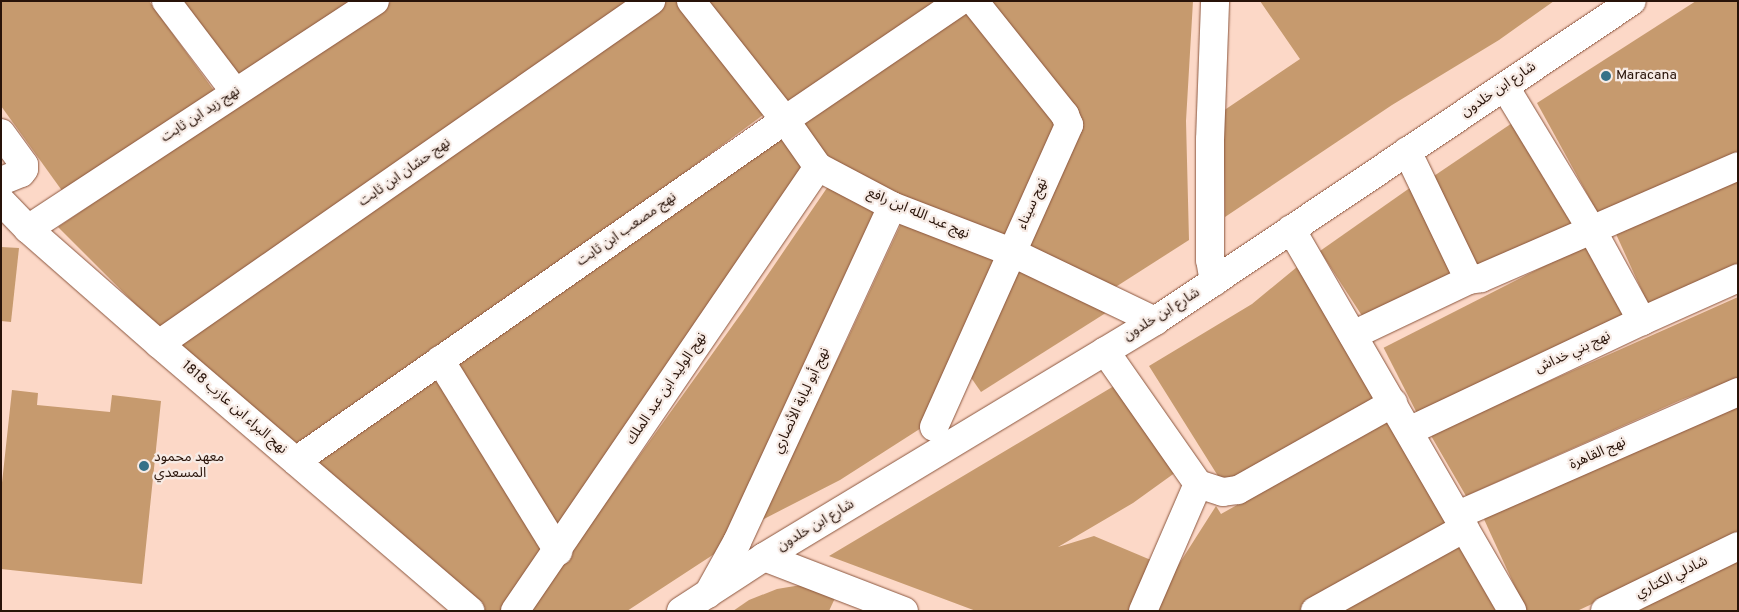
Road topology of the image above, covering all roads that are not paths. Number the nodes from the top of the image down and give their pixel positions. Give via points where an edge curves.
1 (166, 1) edge
2 (375, 1) edge
3 (651, 1) edge
4 (691, 1) edge
5 (960, 1) edge
6 (974, 1) edge
7 (1215, 1) edge
8 (1632, 1) edge
9 (1505, 87) junction
10 (235, 92) junction
11 (786, 120) junction
12 (1, 133) edge
13 (1407, 151) junction
14 (1738, 166) edge
15 (818, 167) junction
16 (1, 181) edge
17 (1, 201) edge
18 (892, 206) junction
19 (28, 229) junction
20 (1291, 229) junction
21 (1592, 230) junction
22 (1011, 252) junction
23 (1738, 278) edge
24 (1469, 280) junction
25 (1214, 282) junction
26 (1155, 321) junction
27 (1642, 321) junction
28 (1353, 334) junction
29 (159, 344) junction
30 (1105, 351) junction
31 (440, 360) junction
32 (1738, 392) edge
33 (1393, 403) junction
34 (934, 427) dead end
35 (1409, 430) junction
36 (296, 461) junction
37 (1198, 484) junction
38 (1461, 522) junction
39 (1738, 546) edge
40 (558, 552) junction
41 (764, 557) junction
42 (849, 601) edge
43 (692, 605) edge
44 (470, 611) edge
45 (515, 611) edge
46 (904, 611) edge
47 (1143, 611) edge
48 (1315, 611) edge
49 (1512, 611) edge
50 (1605, 611) edge

1 - 10 street
2 - 10 street, نهج زيد ابن ثابت
3 - 29 street, نهج حسّان ابن ثابت
4 - 11 street, نهج عبد الله ابن رافع
5 - 11 street, نهج مصعب ابن ثابت
6 - 22 street, نهج سيناء via 1065,115 1069,125
7 - 25 street via 1210,140 1210,260
8 - 9 street, شارع ابن خلدون
9 - 13 street, شارع ابن خلدون
9 - 21 street
10 - 19 street, نهج زيد ابن ثابت
11 - 15 street, نهج عبد الله ابن رافع
11 - 31 street, نهج مصعب ابن ثابت
12 - 16 street via 24,165 21,173
13 - 20 street, شارع ابن خلدون
13 - 24 street
14 - 21 street
15 - 18 street, نهج عبد الله ابن رافع
15 - 40 street, نهج الوليد ابن عبد الملك
17 - 19 street, نهج البراء ابن عازب 1818
18 - 22 street, نهج عبد الله ابن رافع
18 - 43 street, نهج أبو لبابة الأنصاري via 737,542
19 - 29 street, نهج البراء ابن عازب 1818
20 - 25 street, شارع ابن خلدون
20 - 28 street
21 - 24 street via 1481,278
21 - 27 street
22 - 26 street, نهج عبد الله ابن رافع
22 - 34 street, نهج سيناء
23 - 27 street, نهج بني خداش
24 - 28 street
25 - 26 street, شارع ابن خلدون
26 - 30 street, شارع ابن خلدون
27 - 35 street, نهج بني خداش
28 - 33 street
29 - 36 street, نهج البراء ابن عازب 1818
30 - 37 street
30 - 41 street, شارع ابن خلدون
31 - 36 street, نهج مصعب ابن ثابت
31 - 40 street
32 - 38 street, نهج القاهرة
33 - 35 street
33 - 37 street via 1238,490 1222,492
35 - 38 street
36 - 44 street, نهج البراء ابن عازب 1818
37 - 47 street
38 - 48 street, نهج القاهرة
38 - 49 street
39 - 50 street, شادلي الكتاري
40 - 45 street, نهج الوليد ابن عبد الملك
41 - 42 street
41 - 43 street, شارع ابن خلدون
42 - 46 street

